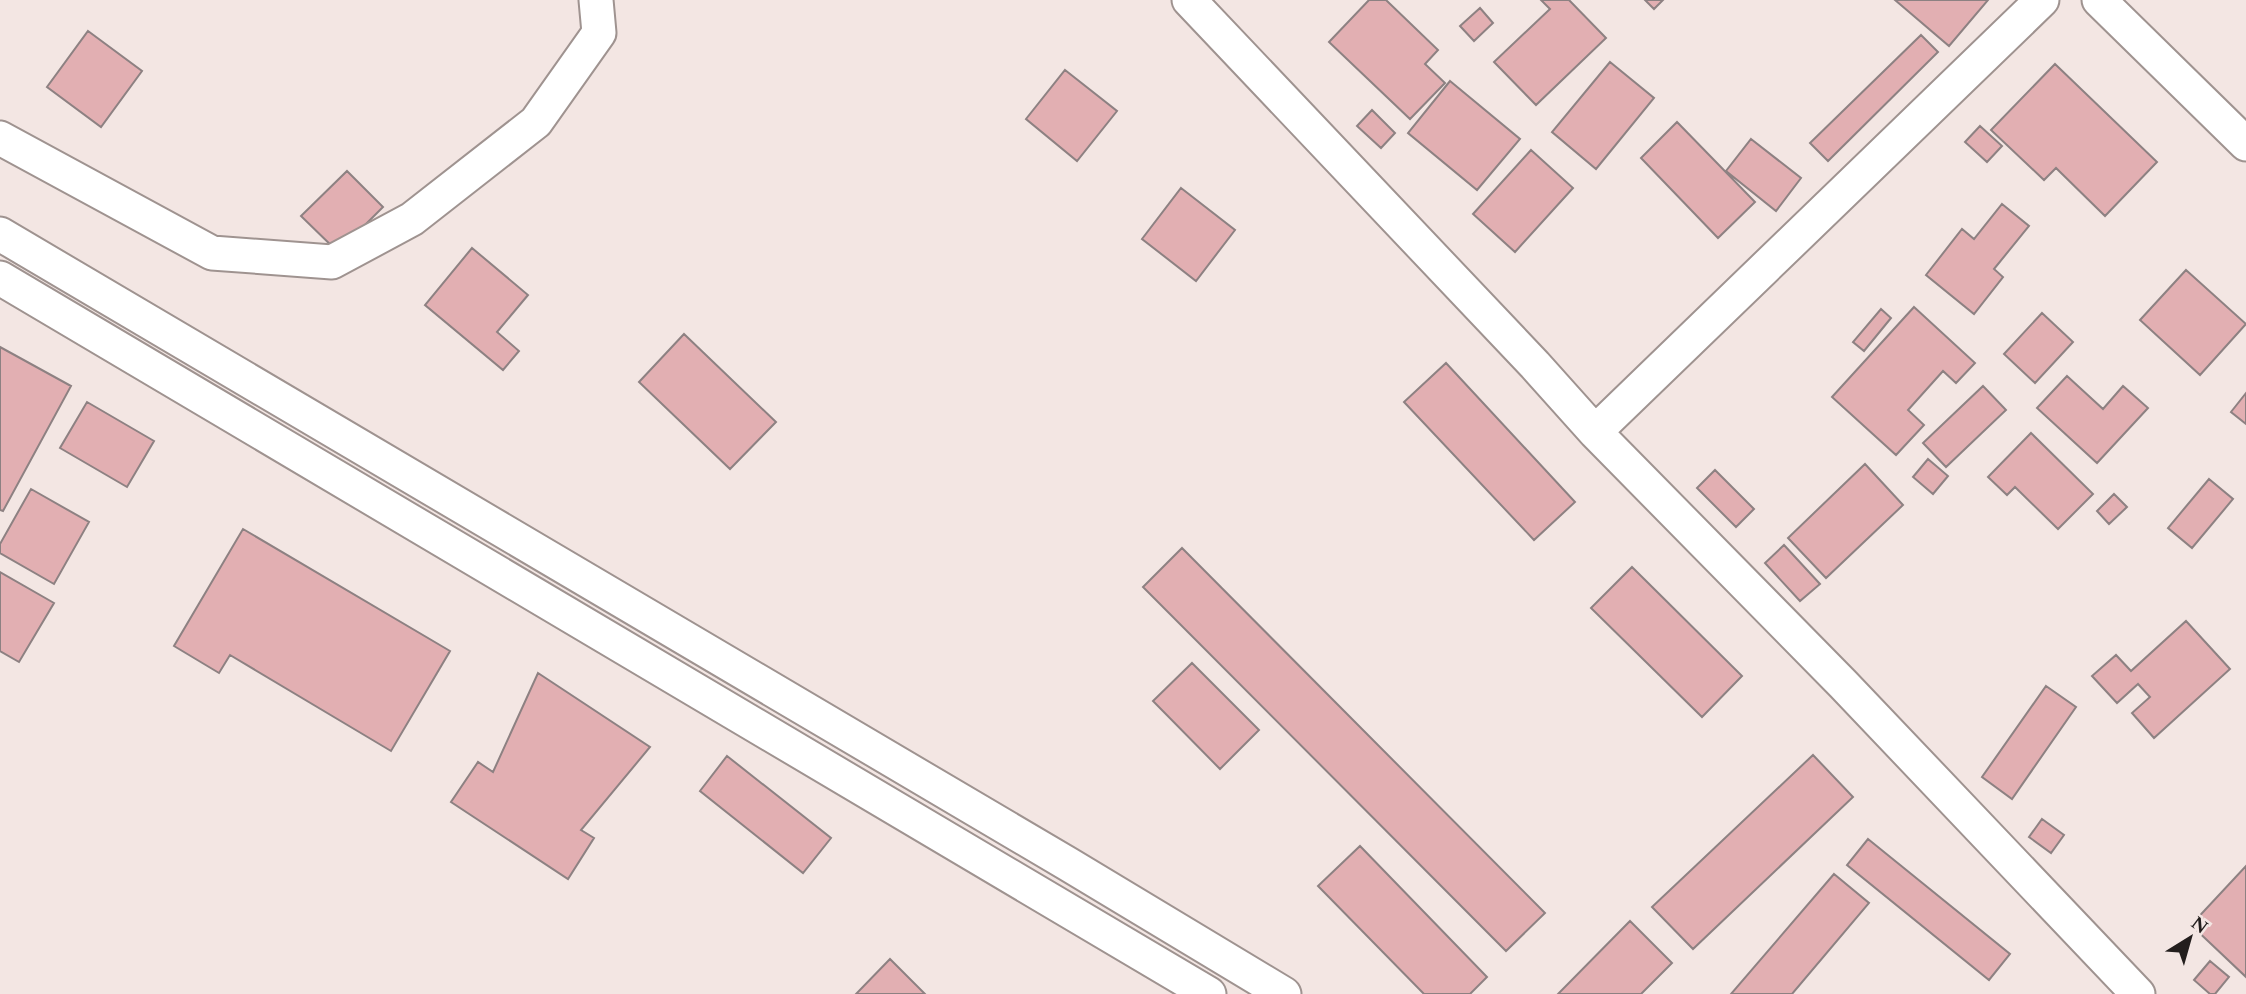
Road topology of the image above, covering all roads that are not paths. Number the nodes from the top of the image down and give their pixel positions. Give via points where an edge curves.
1 (596, 0) edge
2 (1189, 0) edge
3 (2042, 0) edge
4 (2099, 0) edge
5 (0, 138) edge
6 (2246, 144) edge
7 (0, 234) edge
8 (0, 278) edge
9 (1595, 432) junction
10 (1209, 994) edge
11 (1284, 994) edge
12 (2138, 994) edge

1 - 5 street via 599,33 536,122 412,219 332,262 212,253
2 - 9 street
3 - 9 street
4 - 6 street
7 - 11 street
8 - 10 street
9 - 12 street

